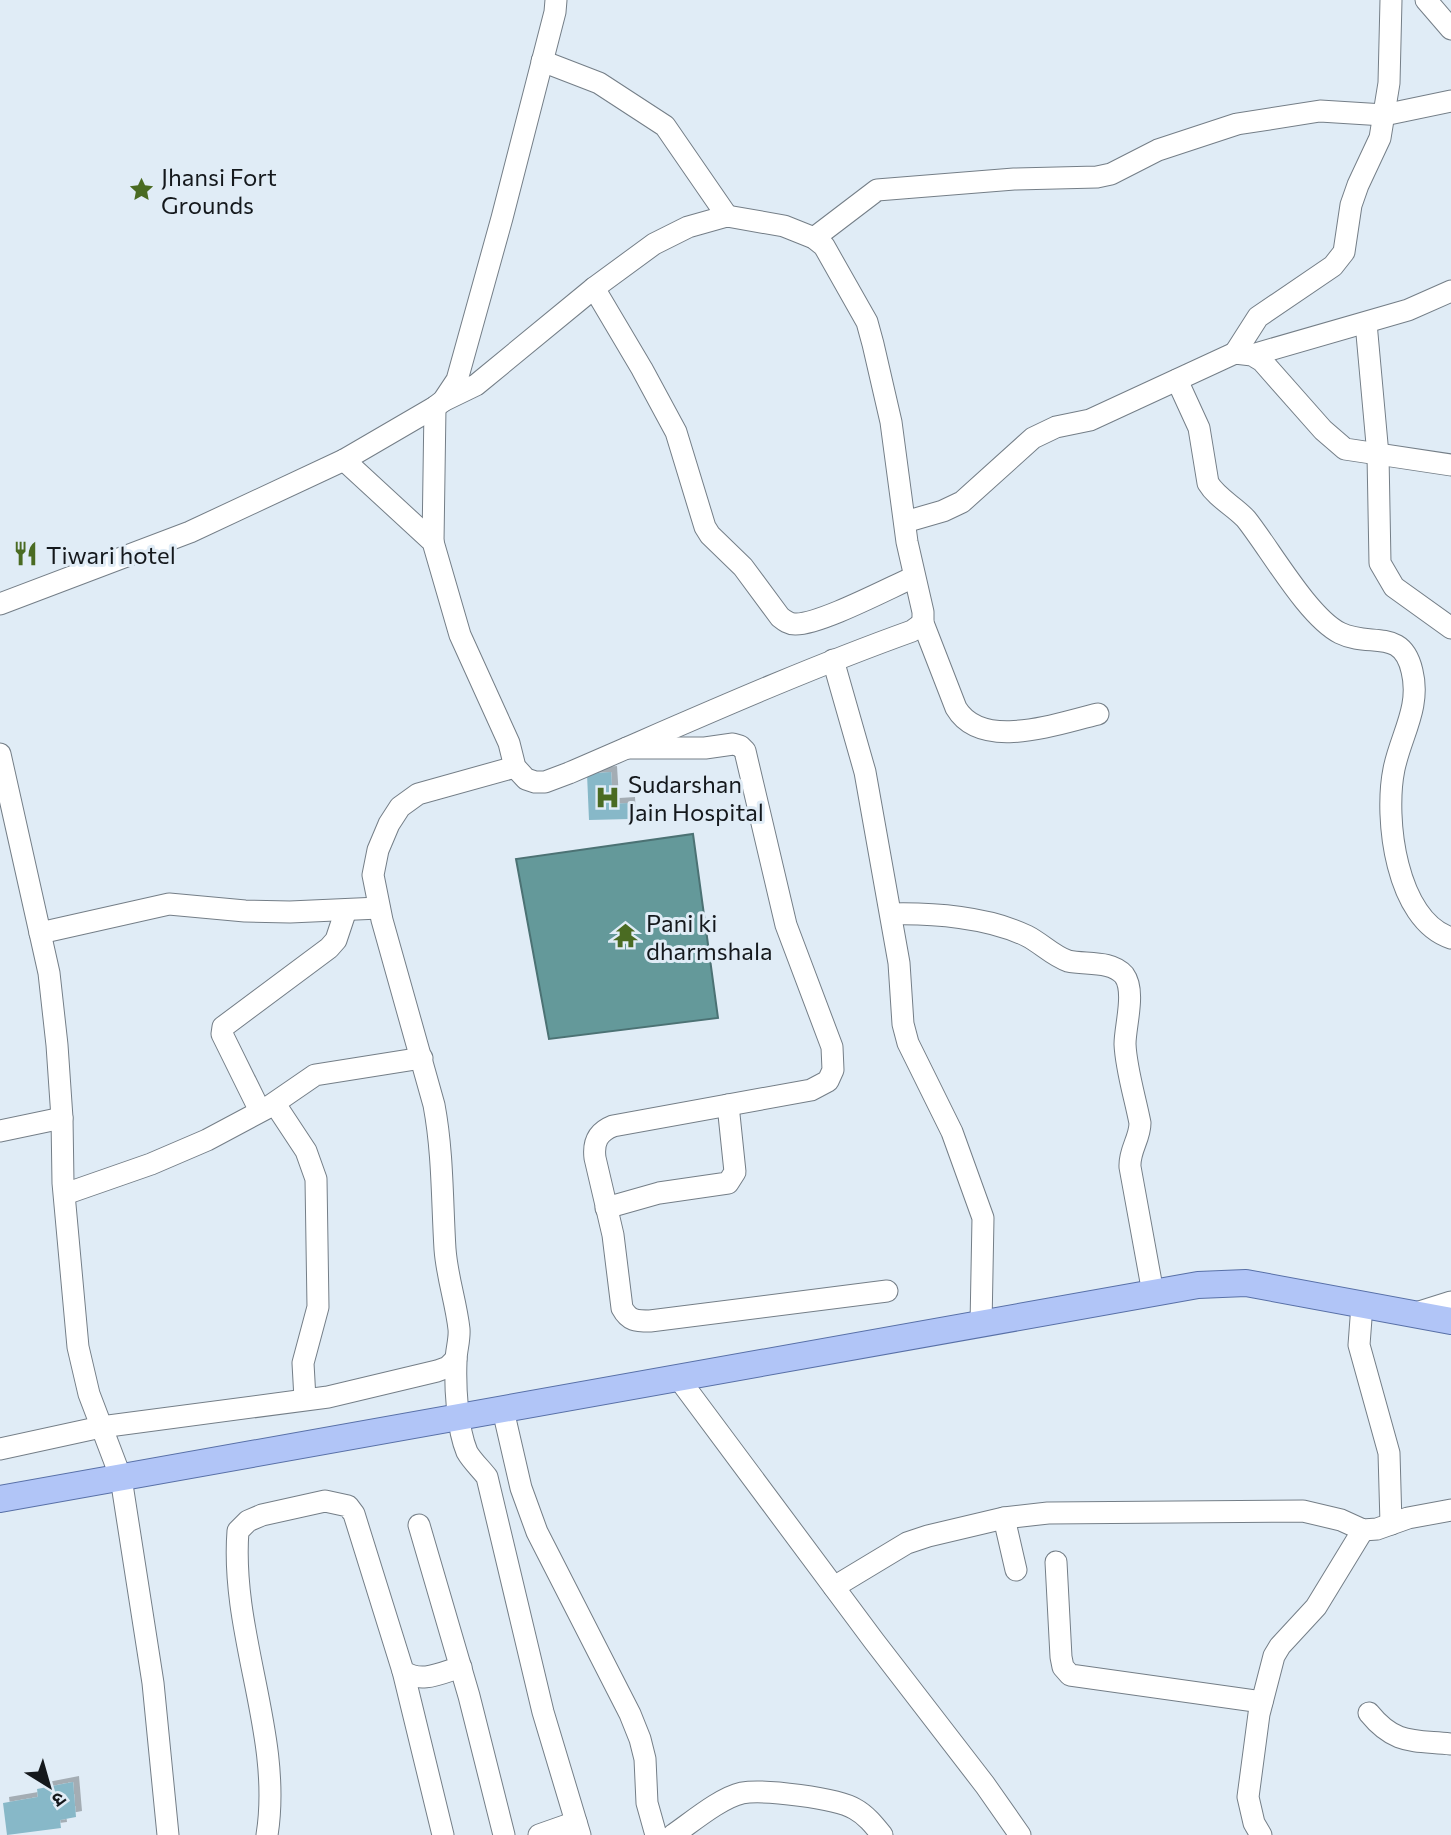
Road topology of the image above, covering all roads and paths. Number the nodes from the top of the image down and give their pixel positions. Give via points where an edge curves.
1 (543, 0) edge
2 (556, 0) edge
3 (1391, 0) edge
4 (1426, 0) edge
5 (1451, 29) edge
6 (542, 61) junction
7 (1451, 101) edge
8 (1384, 115) junction
9 (727, 216) junction
10 (814, 238) junction
11 (594, 288) junction
12 (1451, 291) edge
13 (1366, 323) junction
14 (1244, 354) junction
15 (1177, 380) junction
16 (439, 404) junction
17 (410, 421) junction
18 (1378, 455) junction
19 (344, 460) junction
20 (1451, 466) edge
21 (905, 522) junction
22 (433, 542) junction
23 (914, 577) junction
24 (0, 604) edge
25 (923, 623) junction
26 (1451, 628) edge
27 (833, 660) junction
28 (1098, 714) dead end
29 (627, 748) junction
30 (0, 754) edge
31 (515, 767) junction
32 (379, 908) junction
33 (346, 910) junction
34 (891, 914) junction
35 (40, 933) junction
36 (1449, 940) edge
37 (422, 1058) junction
38 (728, 1105) junction
39 (268, 1107) junction
40 (62, 1118) junction
41 (0, 1131) edge
42 (65, 1194) junction
43 (606, 1208) junction
44 (887, 1291) dead end
45 (1153, 1293) junction
46 (1451, 1302) edge
47 (1362, 1305) junction
48 (1412, 1314) junction
49 (1451, 1321) edge
50 (981, 1325) junction
51 (456, 1359) junction
52 (679, 1379) junction
53 (305, 1399) junction
54 (503, 1410) junction
55 (459, 1418) junction
56 (101, 1427) junction
57 (0, 1449) edge
58 (121, 1478) junction
59 (0, 1499) edge
60 (1451, 1510) edge
61 (1004, 1518) junction
62 (1391, 1524) junction
63 (419, 1525) dead end
64 (1363, 1530) junction
65 (1056, 1562) dead end
66 (1016, 1570) dead end
67 (834, 1587) junction
68 (461, 1667) junction
69 (403, 1671) junction
70 (1262, 1702) junction
71 (1369, 1713) dead end
72 (1451, 1744) edge
73 (578, 1828) edge
74 (169, 1835) edge
75 (268, 1835) edge
76 (443, 1835) edge
77 (504, 1835) edge
78 (539, 1835) edge
79 (656, 1835) edge
80 (673, 1835) edge
81 (882, 1835) edge
82 (1020, 1835) edge
83 (1261, 1835) edge

1 - 17 street via 444,376
2 - 6 street
3 - 8 street
4 - 5 street
6 - 9 street via 599,83 665,126
6 - 16 street via 457,380
7 - 8 street
8 - 10 street via 1320,111 1237,124 1158,150 1097,177 877,190
8 - 14 street via 1380,138 1352,205 1344,252 1327,271 1258,317
9 - 10 street via 784,226
9 - 11 street via 670,235
10 - 21 street via 824,246 867,322 891,422
11 - 16 street via 476,385
11 - 23 street via 676,432 705,527 743,567 780,617 796,624 818,619
12 - 13 street
13 - 14 street
13 - 18 street
14 - 15 street
14 - 18 street via 1262,361 1345,449
15 - 21 street via 1090,420 1044,430 962,502
15 - 36 street via 1196,417 1212,490 1247,521 1328,624 1353,638 1397,645 1407,654 1416,696 1394,769 1392,824 1412,903 1431,928
16 - 17 street
16 - 22 street
17 - 19 street
18 - 20 street
18 - 26 street via 1380,563 1394,587
19 - 22 street
19 - 24 street via 190,532
21 - 23 street
22 - 31 street via 460,635 509,743
23 - 25 street
25 - 27 street
25 - 28 street via 963,720 991,731 1013,732
27 - 29 street
27 - 34 street via 865,772
29 - 31 street via 545,782 526,779
29 - 38 street via 733,744 745,751 786,925 832,1047 833,1070 821,1086
30 - 35 street
31 - 32 street via 418,794 400,807 377,850 373,875
32 - 33 street
32 - 37 street
33 - 35 street via 246,911 169,904
33 - 39 street via 329,948 223,1027 222,1034
34 - 45 street via 939,914 1004,928 1027,936 1065,960 1102,965 1125,976 1129,989 1125,1042 1140,1123 1129,1156
34 - 50 street via 908,1043 952,1132 983,1218
35 - 40 street via 56,1034
37 - 39 street via 315,1075
37 - 51 street via 440,1136 445,1249 459,1329
38 - 43 street via 735,1172 728,1183 659,1193
38 - 43 street via 604,1129 594,1147
39 - 42 street via 151,1164
39 - 53 street via 306,1151 316,1179 318,1307 303,1363
40 - 41 street
40 - 42 street
42 - 56 street via 78,1347
43 - 44 street via 622,1308 626,1317 635,1321
45 - 47 main road via 1247,1283
45 - 50 main road
46 - 48 street
47 - 48 main road
47 - 62 street via 1359,1345 1389,1453
48 - 49 main road
50 - 52 main road
51 - 53 street via 437,1371
51 - 55 street
52 - 54 main road
52 - 67 street
53 - 56 street
54 - 55 main road
54 - 79 street via 537,1532 640,1739 647,1803
55 - 58 main road
55 - 73 street via 466,1449 487,1477 543,1712
56 - 57 street
56 - 58 street
58 - 59 main road
58 - 74 street via 153,1683
60 - 62 street
61 - 64 street via 1048,1513 1303,1511
61 - 66 street
61 - 67 street via 907,1544
62 - 64 street
63 - 68 street
64 - 70 street via 1316,1607 1274,1656
65 - 70 street via 1061,1657 1070,1675
67 - 82 street
68 - 69 street via 421,1678
68 - 77 street
69 - 75 street via 348,1506 325,1501 262,1515 238,1531 243,1622 270,1766
69 - 76 street
70 - 83 street via 1248,1797
71 - 72 street via 1399,1738
73 - 78 street
80 - 81 street via 743,1793 814,1798 852,1807

